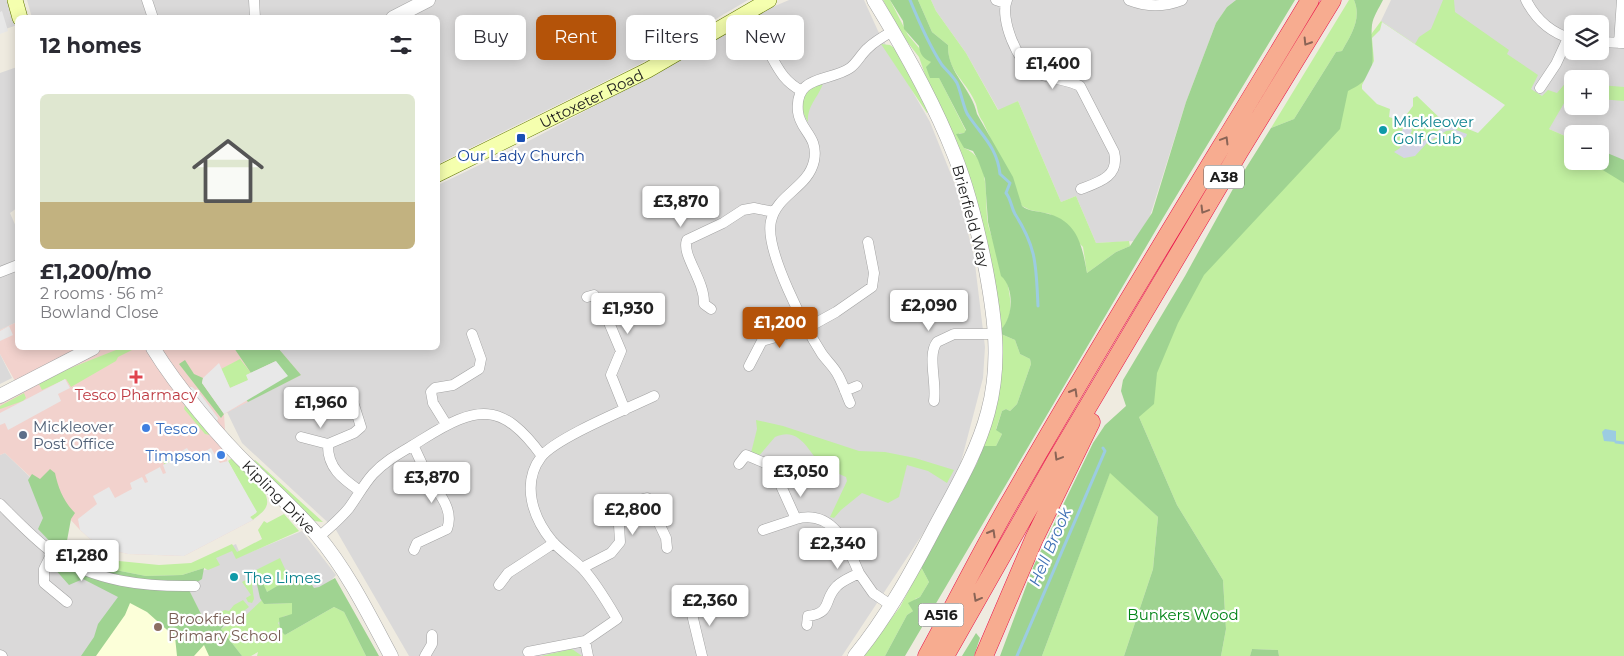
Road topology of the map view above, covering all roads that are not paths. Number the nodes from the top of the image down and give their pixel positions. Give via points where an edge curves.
1 (15, 0) edge
2 (147, 0) edge
3 (254, 0) edge
4 (428, 0) edge
5 (874, 0) edge
6 (1129, 0) edge
7 (1182, 0) edge
8 (1310, 0) edge
9 (1332, 0) edge
10 (1526, 0) edge
11 (1622, 0) edge
12 (763, 1) edge
13 (1002, 1) edge
14 (19, 15) edge
15 (152, 15) edge
16 (255, 15) edge
17 (399, 15) edge
18 (893, 31) junction
19 (1564, 35) edge
20 (1609, 42) edge
21 (1622, 43) edge
22 (1564, 51) edge
23 (772, 60) edge
24 (1540, 88) dead end
25 (802, 91) junction
26 (440, 171) edge
27 (1081, 189) dead end
28 (774, 212) junction
29 (868, 242) dead end
30 (15, 266) edge
31 (0, 272) edge
32 (587, 297) dead end
33 (711, 309) dead end
34 (807, 328) junction
35 (472, 334) dead end
36 (996, 334) junction
37 (89, 350) edge
38 (154, 350) edge
39 (1119, 355) junction
40 (749, 366) dead end
41 (857, 386) dead end
42 (845, 391) junction
43 (0, 396) edge
44 (654, 396) dead end
45 (934, 401) dead end
46 (353, 402) dead end
47 (850, 403) dead end
48 (625, 410) junction
49 (446, 424) junction
50 (301, 436) dead end
51 (328, 444) junction
52 (413, 445) junction
53 (542, 456) junction
54 (740, 464) dead end
55 (360, 491) junction
56 (0, 504) edge
57 (796, 520) junction
58 (763, 530) dead end
59 (318, 537) junction
60 (554, 543) junction
61 (667, 548) dead end
62 (414, 550) dead end
63 (52, 553) junction
64 (582, 568) junction
65 (859, 573) junction
66 (968, 575) junction
67 (499, 585) dead end
68 (195, 586) dead end
69 (67, 602) dead end
70 (690, 606) dead end
71 (892, 606) junction
72 (807, 625) dead end
73 (432, 635) dead end
74 (585, 641) junction
75 (528, 652) dead end
76 (391, 656) edge
77 (425, 656) edge
78 (588, 656) edge
79 (702, 656) edge
80 (855, 656) edge
81 (914, 656) edge
82 (927, 656) edge
83 (945, 656) edge
84 (984, 656) edge

1 - 14 main road
2 - 15 street
3 - 16 street
4 - 17 street
5 - 18 street, Brierfield Way
6 - 7 street via 1157,6
66 -> 8 highway, A38 via 1154,256
9 -> 39 highway, A38
10 - 19 street via 1540,22
11 - 21 street
12 - 26 main road, Uttoxeter Road via 648,70
13 - 27 street via 1006,23 1023,60 1036,72 1080,86 1114,152 1112,173 1104,181
18 - 25 street via 876,40 850,68 814,81
18 - 36 street, Brierfield Way via 935,110 965,184 981,246
20 - 21 street
22 - 24 street via 1551,80
23 - 25 street via 786,81
25 - 28 street via 798,113 812,138 815,152 812,168 804,182 783,199
28 - 33 street via 754,208 743,210 687,240 685,252 700,278 704,304
28 - 34 street via 771,245
29 - 34 street via 874,272 872,287
30 - 31 street
32 - 48 street via 594,295 620,345 620,356 611,375
34 - 40 street via 762,341
34 - 42 street
35 - 49 street via 481,359 479,369 453,385 435,388 431,392
36 - 45 street via 954,334 937,342 932,353 936,385
36 - 71 street, Brierfield Way via 995,373 984,428 963,476
37 - 43 street
38 - 59 street, Kipling Drive via 230,447 284,498
39 -> 83 highway, A38
39 - 84 highway
41 - 42 street
42 - 47 street
44 - 48 street via 646,406
46 - 51 street via 361,427 354,434
48 - 53 street via 551,447
49 - 52 street
49 - 53 street via 469,415 504,419 525,433
50 - 51 street
51 - 55 street via 331,462 337,472
52 - 55 street via 381,466
52 - 62 street via 445,502 449,519 447,529 417,543
53 - 60 street via 532,480 531,500 540,526
54 - 57 street via 746,455 772,466
55 - 59 street via 348,508
56 - 63 street
57 - 58 street
57 - 65 street via 812,518 834,528 843,538
59 - 76 street, Kipling Drive via 367,612
60 - 64 street
60 - 67 street via 508,573
61 - 64 street via 666,538 647,498 608,509 619,525 620,542 611,553
63 - 68 street via 95,574 143,586
63 - 69 street via 44,569 44,583
64 - 74 street via 617,619
65 - 71 street via 873,593
65 - 72 street via 837,586 824,610 819,615 808,616
66 - 81 highway, A516
66 - 82 highway, A38
70 - 79 street
71 - 80 street, Brierfield Way
73 - 77 street via 432,644
74 - 75 street
74 - 78 street

